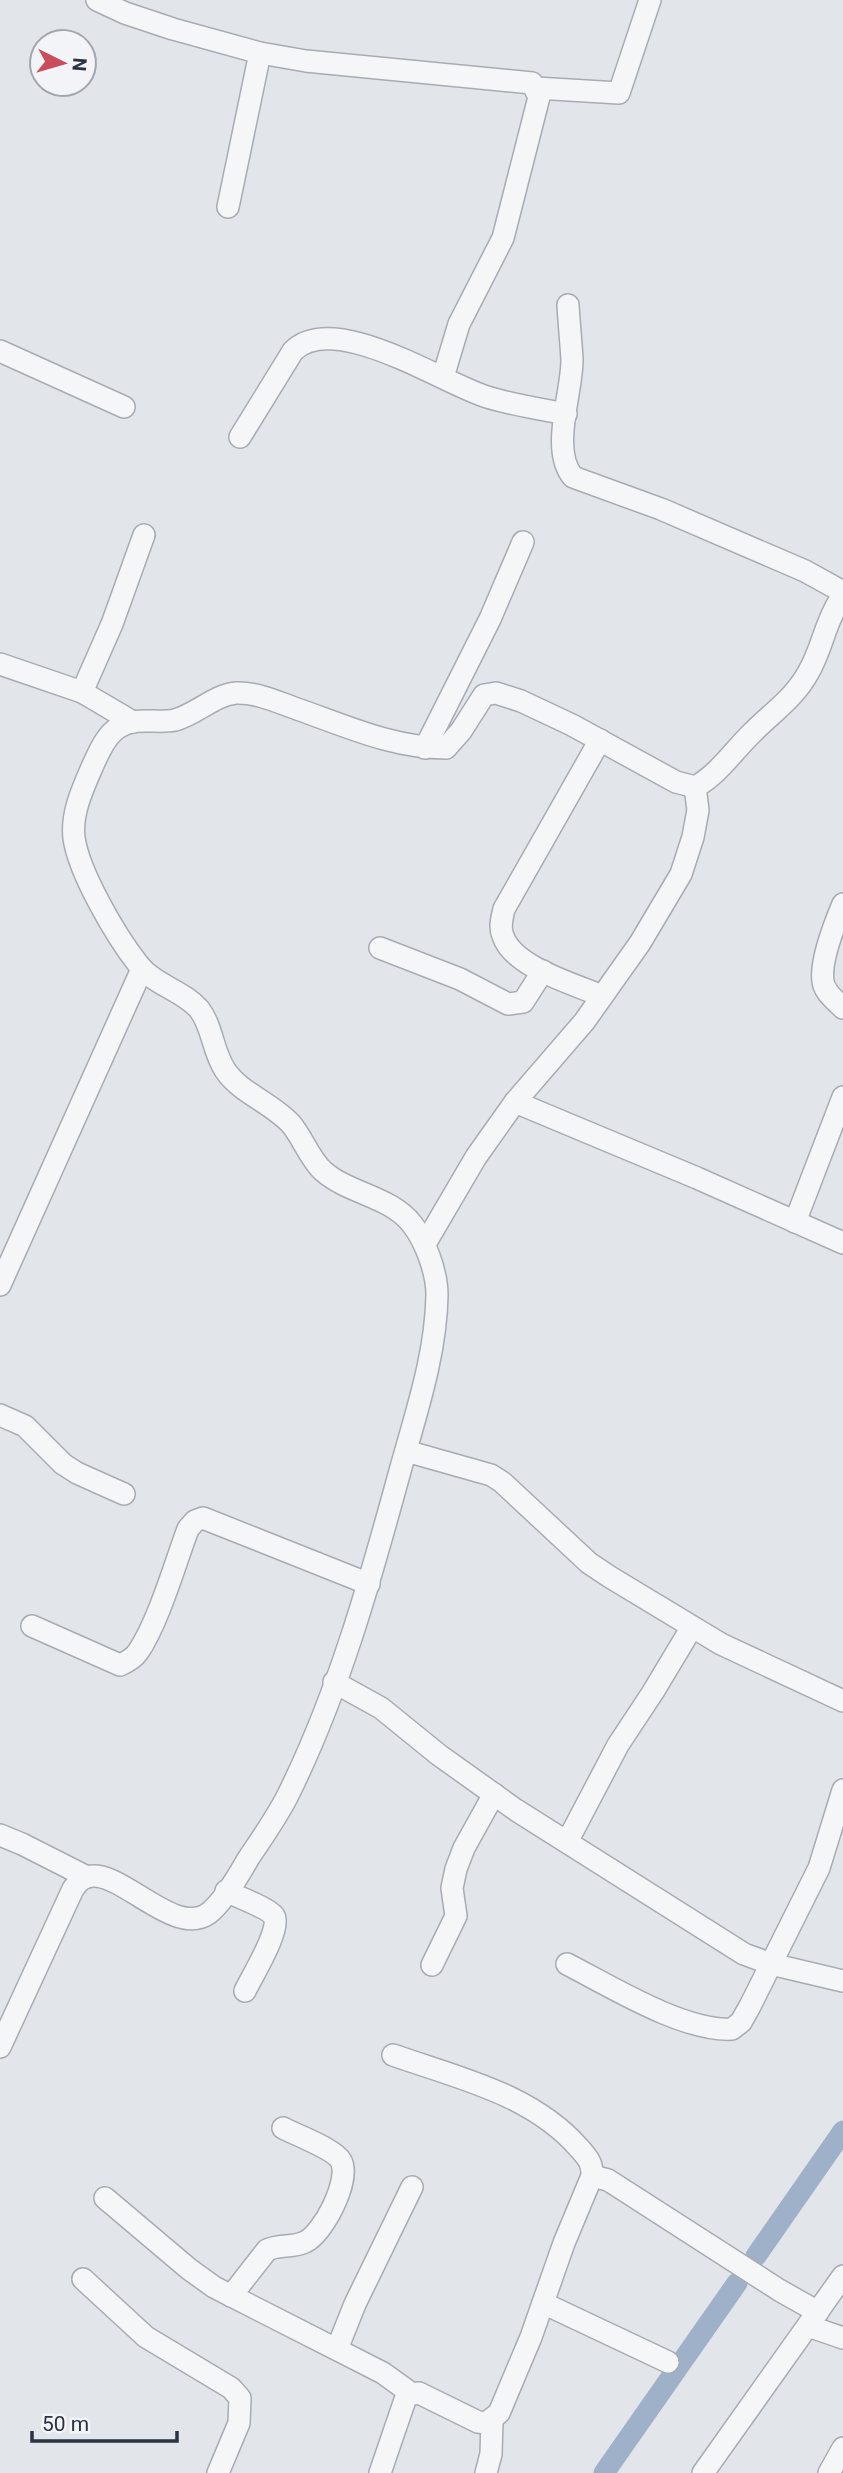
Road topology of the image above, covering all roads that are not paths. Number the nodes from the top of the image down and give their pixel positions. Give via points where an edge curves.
1 (97, 0) edge
2 (650, 0) edge
3 (260, 53) junction
4 (536, 88) junction
5 (228, 207) dead end
6 (568, 305) dead end
7 (0, 351) edge
8 (443, 377) junction
9 (124, 407) dead end
10 (566, 414) junction
11 (240, 437) dead end
12 (144, 535) dead end
13 (523, 542) dead end
14 (843, 592) edge
15 (843, 599) edge
16 (0, 664) edge
17 (82, 692) junction
18 (133, 722) junction
19 (600, 740) junction
20 (425, 748) junction
21 (695, 787) junction
22 (843, 904) edge
23 (380, 948) dead end
24 (142, 969) junction
25 (543, 971) junction
26 (602, 996) junction
27 (843, 1008) edge
28 (843, 1097) edge
29 (515, 1102) junction
30 (795, 1222) junction
31 (843, 1243) edge
32 (425, 1244) junction
33 (0, 1285) edge
34 (0, 1415) edge
35 (405, 1451) junction
36 (124, 1494) dead end
37 (369, 1584) junction
38 (33, 1626) dead end
39 (692, 1627) junction
40 (334, 1682) junction
41 (843, 1701) edge
42 (843, 1790) edge
43 (494, 1794) junction
44 (0, 1835) edge
45 (567, 1842) junction
46 (87, 1877) junction
47 (226, 1891) junction
48 (567, 1964) dead end
49 (771, 1964) junction
50 (432, 1965) dead end
51 (843, 1981) edge
52 (245, 1991) dead end
53 (1, 2044) edge
54 (393, 2055) dead end
55 (283, 2128) dead end
56 (592, 2176) junction
57 (412, 2187) dead end
58 (105, 2198) dead end
59 (843, 2276) edge
60 (83, 2279) dead end
61 (231, 2296) junction
62 (543, 2302) junction
63 (813, 2319) junction
64 (843, 2338) edge
65 (337, 2349) junction
66 (668, 2362) dead end
67 (411, 2394) junction
68 (492, 2420) junction
69 (843, 2448) edge
70 (218, 2473) edge
71 (380, 2473) edge
72 (486, 2473) edge
73 (703, 2473) edge
74 (829, 2473) edge

1 - 3 street via 173,29
2 - 4 street via 619,93
3 - 4 street via 433,75 524,81
3 - 5 street
4 - 8 street via 539,97 503,238 459,324
6 - 10 street via 572,359
7 - 9 street
8 - 10 street via 487,397
8 - 11 street via 357,342 302,342
10 - 14 street via 562,446 566,470 573,477 805,571
12 - 17 street
13 - 20 street
15 - 21 street via 834,608 817,657 791,697
16 - 17 street
17 - 18 street
18 - 20 street via 168,722 223,695 241,692 386,740
18 - 24 street via 118,727 102,745 76,810 73,836 82,867 120,939
19 - 20 street via 521,701 496,694 484,695 446,748
19 - 21 street via 676,782
19 - 25 street via 504,909 502,936 508,947
21 - 26 street via 698,810 681,874
22 - 27 street via 822,981
23 - 25 street via 460,979 508,1004 523,1002
24 - 32 street via 188,998 201,1012 228,1075 293,1125 322,1170 388,1205 410,1221
24 - 33 street
25 - 26 street
26 - 29 street
28 - 30 street
29 - 30 street
29 - 32 street
30 - 31 street
32 - 35 street via 438,1289 434,1334
34 - 36 street via 25,1426 62,1464
35 - 37 street
35 - 39 street via 491,1475 589,1563
37 - 38 street via 203,1518 188,1529 153,1622 128,1661 120,1665
37 - 40 street
39 - 41 street
39 - 45 street via 618,1745
40 - 43 street via 381,1708
40 - 47 street via 287,1798
42 - 49 street via 819,1868
43 - 45 street
43 - 50 street via 456,1869 452,1888 456,1916
44 - 46 street
45 - 49 street via 744,1954
46 - 47 street via 113,1881 183,1918 206,1915
46 - 53 street via 73,1889
47 - 52 street via 266,1910 276,1921
48 - 49 street via 652,2009 733,2029
49 - 51 street
54 - 56 street via 479,2085 545,2116 588,2157
55 - 61 street via 337,2155 343,2170 338,2194 308,2241 267,2250
56 - 62 street
56 - 63 street via 608,2180 779,2290
57 - 65 street
58 - 61 street via 189,2269
59 - 63 street
60 - 70 street via 146,2337 240,2398 239,2423
61 - 65 street
62 - 66 street
62 - 68 street via 499,2413
63 - 64 street
63 - 73 street
65 - 67 street
67 - 68 street via 419,2393 478,2422
67 - 71 street
68 - 72 street
69 - 74 street

